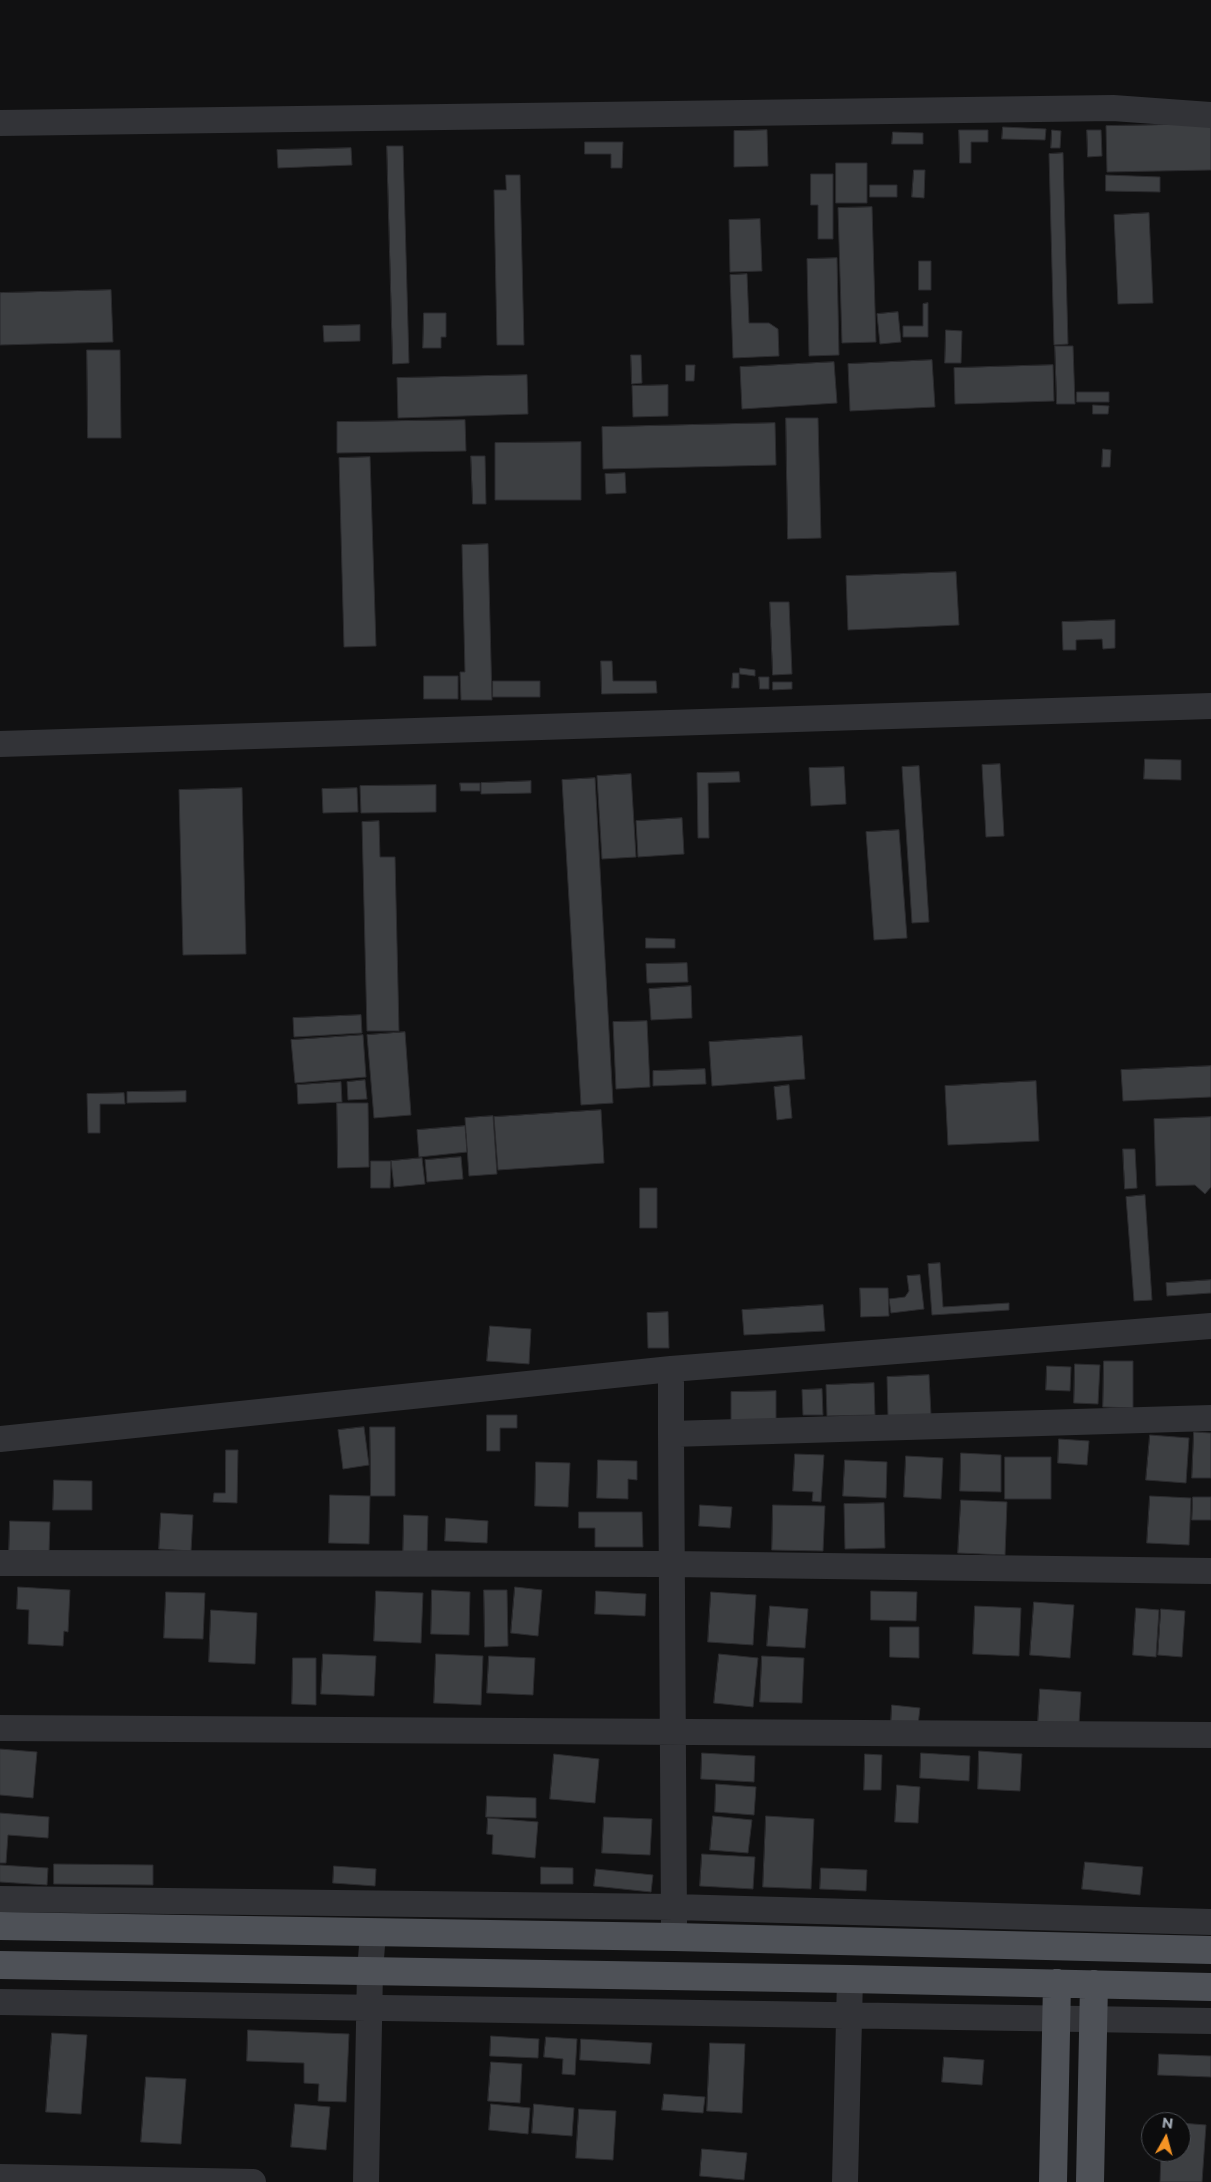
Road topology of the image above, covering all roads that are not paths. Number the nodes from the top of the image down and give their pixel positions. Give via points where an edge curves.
1 (1211, 115) edge
2 (0, 123) edge
3 (1211, 706) edge
4 (0, 744) edge
5 (1211, 1326) edge
6 (671, 1369) junction
7 (1211, 1418) edge
8 (671, 1434) junction
9 (0, 1439) edge
10 (0, 1564) edge
11 (671, 1564) junction
12 (1211, 1571) edge
13 (0, 1728) edge
14 (673, 1732) junction
15 (1211, 1735) edge
16 (0, 1899) edge
17 (674, 1906) junction
18 (1211, 1922) edge
19 (0, 1926) edge
20 (373, 1933) junction
21 (674, 1937) junction
22 (1211, 1950) edge
23 (0, 1966) edge
24 (370, 1971) junction
25 (850, 1979) junction
26 (1057, 1983) junction
27 (1094, 1984) junction
28 (1211, 1987) edge
29 (0, 2002) edge
30 (370, 2008) junction
31 (849, 2015) junction
32 (1056, 2018) junction
33 (1093, 2019) junction
34 (1211, 2020) edge
35 (0, 2177) edge
36 (253, 2182) edge
37 (366, 2182) edge
38 (845, 2182) edge
39 (1053, 2182) edge
40 (1090, 2182) edge

1 - 2 street via 1114,108
3 - 4 street
5 - 6 street
6 - 8 street
6 - 9 street
7 - 8 street
8 - 11 street
10 - 11 street
11 - 12 street
11 - 14 street
13 - 14 street
14 - 15 street
14 - 17 street
16 - 17 street
17 - 18 street
17 - 21 street
19 - 20 main road
20 - 21 main road
20 - 24 street
21 - 22 main road
23 - 24 main road
24 - 25 main road
24 - 30 street
25 - 26 main road
25 - 31 street
26 - 27 main road
26 - 32 main road
27 - 28 main road
27 - 33 main road
29 - 30 street
30 - 31 street
30 - 37 street
31 - 32 street
31 - 38 street
32 - 33 street
32 - 39 main road
33 - 34 street
33 - 40 main road
35 - 36 street

